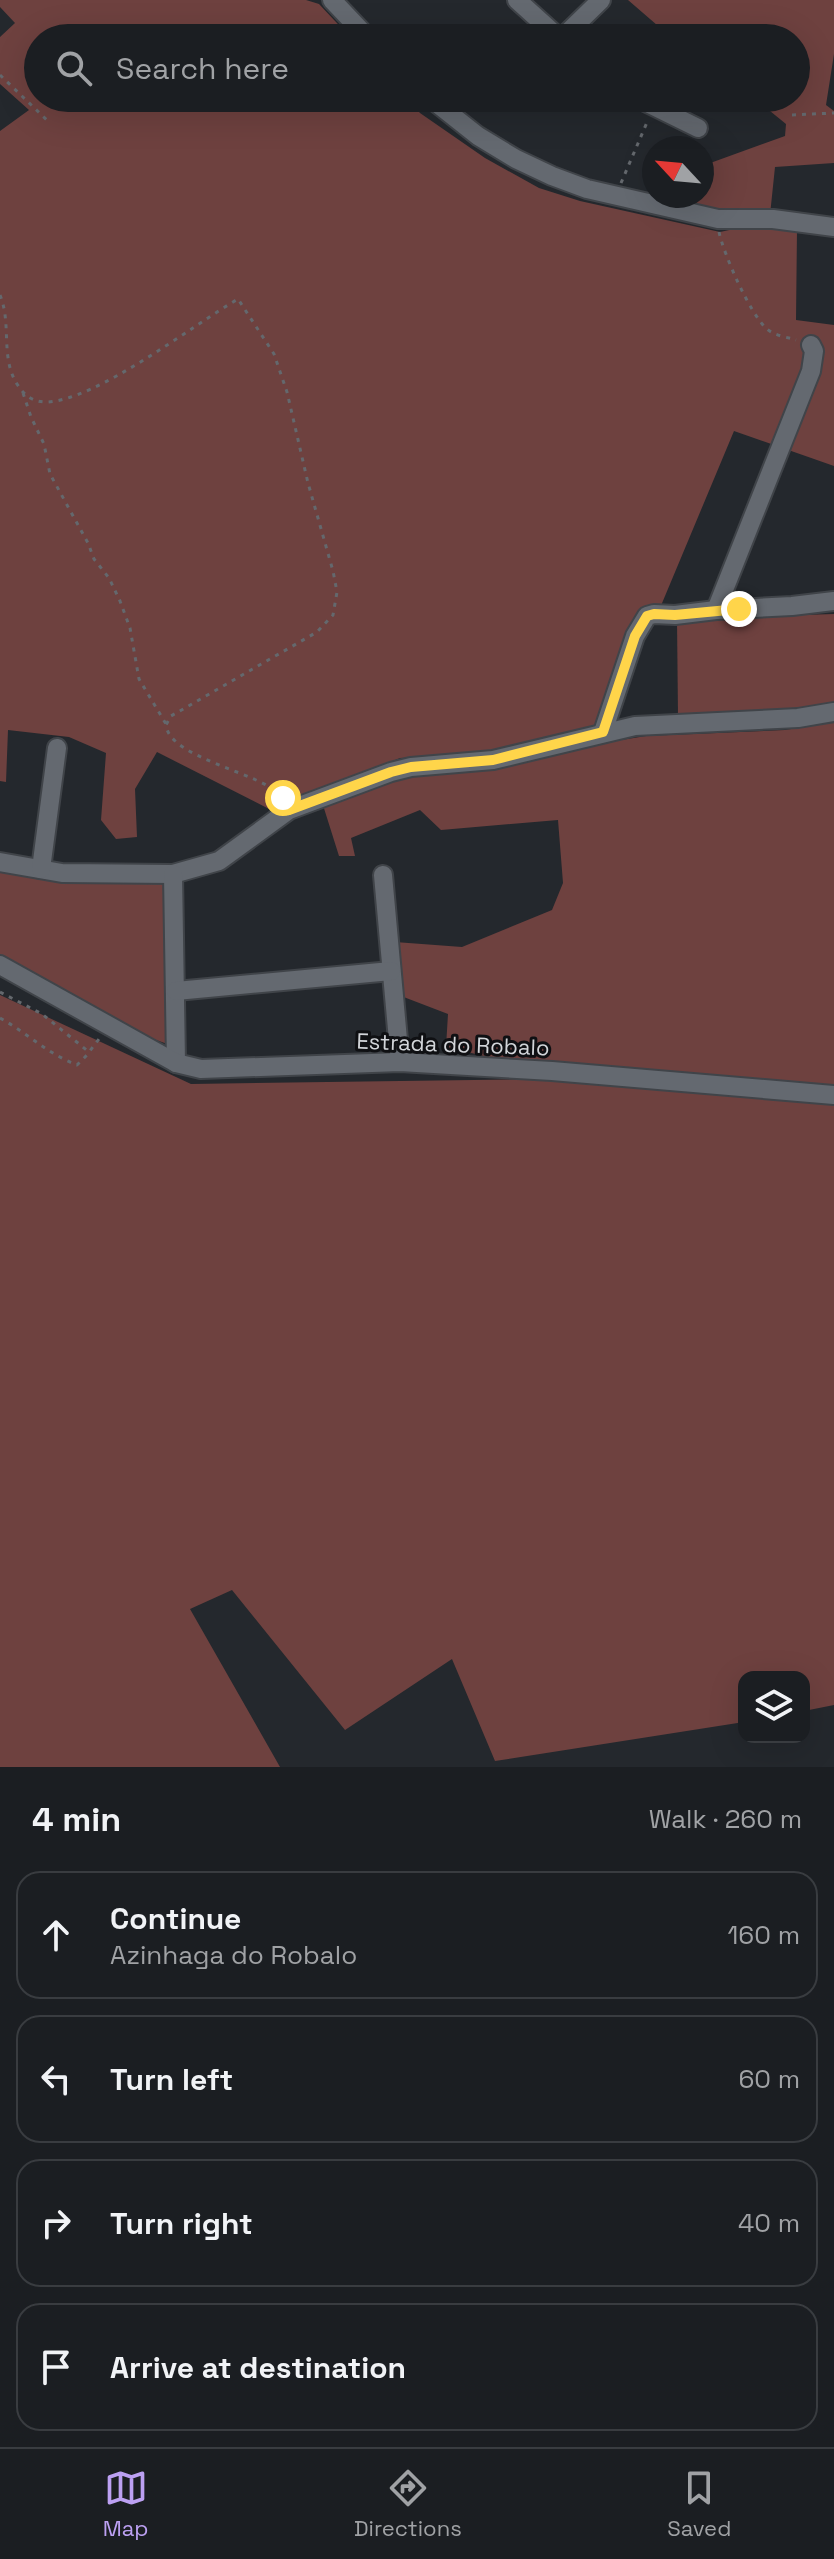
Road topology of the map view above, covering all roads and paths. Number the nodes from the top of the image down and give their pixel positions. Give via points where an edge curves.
1 (332, 0) edge
2 (517, 0) edge
3 (601, 0) edge
4 (355, 24) edge
5 (544, 24) edge
6 (575, 24) edge
7 (0, 75) edge
8 (24, 98) edge
9 (39, 112) edge
10 (448, 112) edge
11 (642, 112) edge
12 (664, 112) edge
13 (834, 113) edge
14 (792, 115) dead end
15 (50, 123) dead end
16 (698, 128) dead end
17 (615, 198) junction
18 (718, 219) junction
19 (834, 227) edge
20 (0, 295) edge
21 (811, 345) joint
22 (23, 393) junction
23 (834, 601) edge
24 (716, 610) junction
25 (834, 712) edge
26 (166, 725) junction
27 (603, 732) junction
28 (57, 748) dead end
29 (289, 810) junction
30 (0, 862) edge
31 (41, 869) junction
32 (173, 874) junction
33 (383, 875) dead end
34 (0, 965) edge
35 (391, 971) junction
36 (176, 991) junction
37 (0, 992) edge
38 (0, 1018) edge
39 (108, 1026) junction
40 (89, 1052) junction
41 (400, 1062) junction
42 (176, 1063) junction
43 (834, 1095) edge

1 - 4 street
2 - 5 street
3 - 6 street
7 - 8 path
9 - 15 path
10 - 17 street via 516,159
11 - 17 path
12 - 16 street
13 - 14 path
17 - 18 street
18 - 19 street
18 - 21 path via 732,268 762,323 775,334
20 - 22 path via 7,359
21 - 24 street via 811,371
22 - 26 path via 50,474 120,601 139,679
22 - 26 path via 44,402 89,390 238,299 274,354 333,571 333,615 317,632 171,716
23 - 24 street
24 - 27 street via 647,616 635,636
25 - 27 street
26 - 29 path via 170,737 208,761 276,790
27 - 29 street via 493,760 411,767
28 - 31 street
29 - 32 street via 219,861
30 - 31 street
31 - 32 street
32 - 36 street
33 - 35 street
34 - 39 street, Estrada do Robalo
35 - 36 street
35 - 41 street
36 - 42 street
37 - 40 path via 42,1014
38 - 40 path via 77,1065
39 - 40 path
39 - 42 street, Estrada do Robalo
41 - 42 street, Estrada do Robalo via 201,1069
41 - 43 street, Estrada do Robalo

